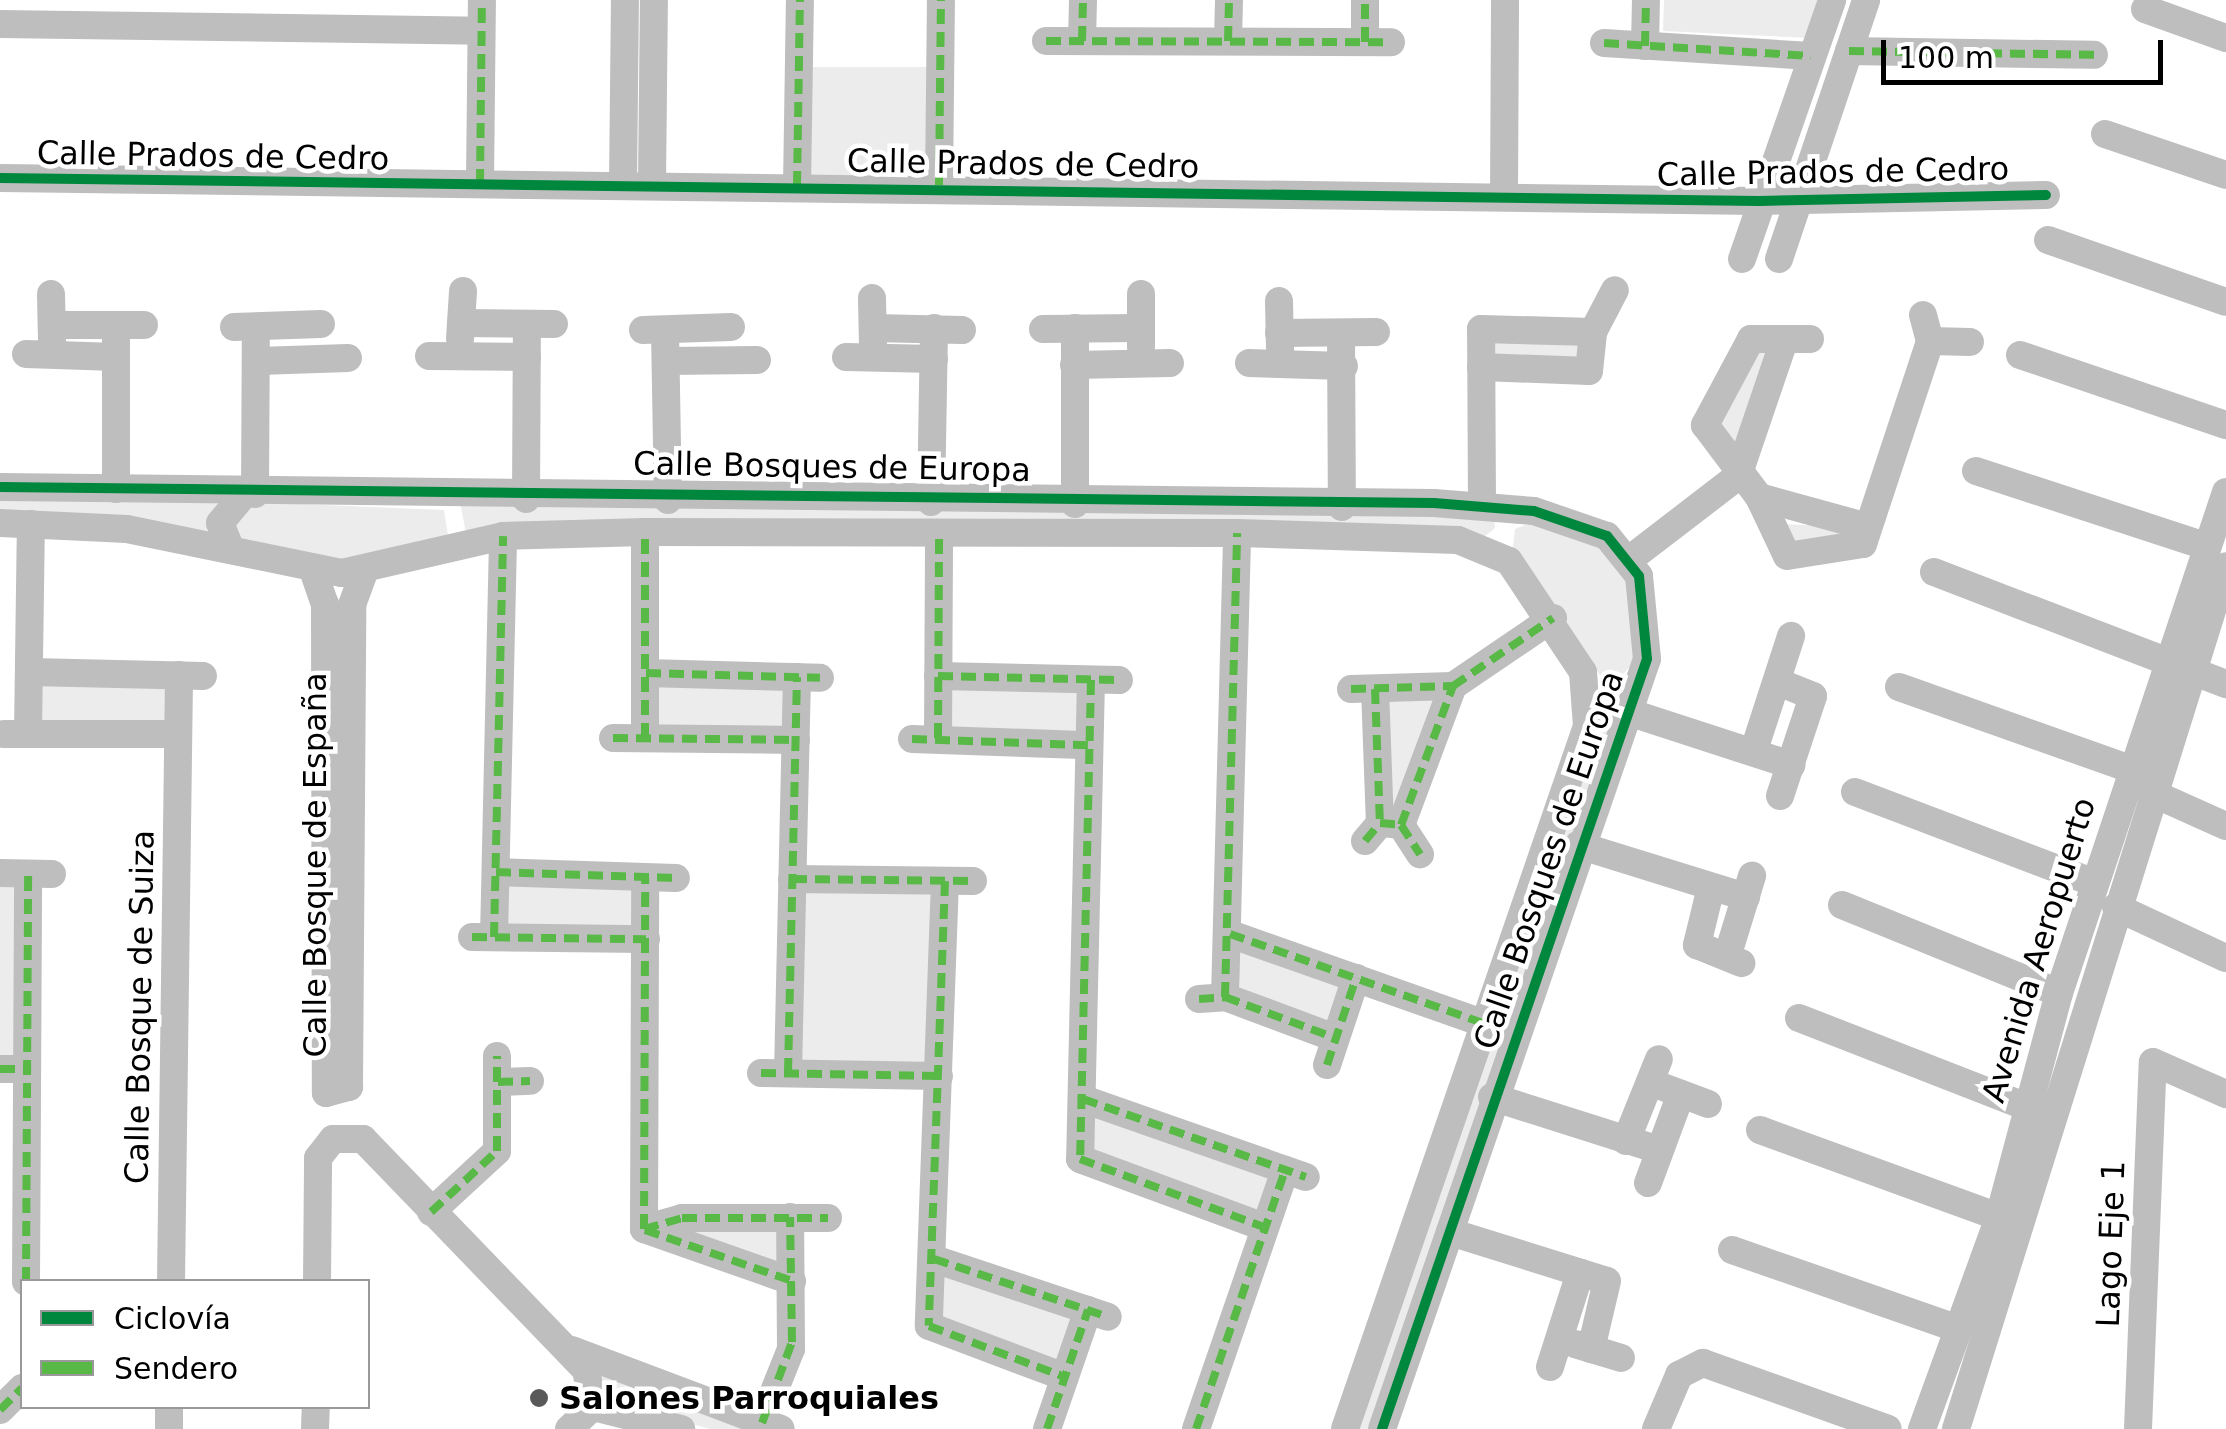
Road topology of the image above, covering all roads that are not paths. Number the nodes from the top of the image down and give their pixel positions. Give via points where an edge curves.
1 (482, 0) edge
2 (625, 0) edge
3 (654, 0) edge
4 (800, 0) edge
5 (940, 0) edge
6 (1083, 0) edge
7 (1228, 0) edge
8 (1366, 0) edge
9 (1505, 0) edge
10 (1646, 0) edge
11 (1832, 0) edge
12 (1866, 0) edge
13 (2145, 8) dead end
14 (260, 13) edge
15 (0, 24) edge
16 (482, 30) junction
17 (2226, 38) edge
18 (1046, 40) dead end
19 (1082, 41) junction
20 (1228, 42) junction
21 (1604, 43) dead end
22 (1646, 46) junction
23 (1848, 51) junction
24 (2094, 55) dead end
25 (1811, 56) junction
26 (2104, 134) dead end
27 (2226, 174) edge
28 (0, 178) edge
29 (480, 184) junction
30 (652, 184) junction
31 (623, 185) junction
32 (797, 186) junction
33 (939, 186) junction
34 (2046, 195) dead end
35 (1504, 197) junction
36 (1798, 199) junction
37 (1758, 201) junction
38 (2048, 240) dead end
39 (1742, 259) dead end
40 (1779, 260) dead end
41 (462, 290) dead end
42 (1615, 290) dead end
43 (52, 294) dead end
44 (1140, 294) dead end
45 (731, 298) dead end
46 (872, 298) dead end
47 (1278, 301) dead end
48 (2226, 302) edge
49 (461, 323) junction
50 (52, 325) junction
51 (731, 327) junction
52 (873, 328) junction
53 (934, 328) junction
54 (1074, 328) junction
55 (1138, 328) junction
56 (1043, 329) dead end
57 (962, 330) dead end
58 (1376, 332) dead end
59 (1593, 332) junction
60 (1279, 333) junction
61 (1341, 333) junction
62 (1970, 342) dead end
63 (2020, 355) dead end
64 (429, 356) dead end
65 (527, 356) junction
66 (116, 357) junction
67 (458, 358) junction
68 (666, 360) junction
69 (934, 360) junction
70 (259, 361) junction
71 (1249, 362) dead end
72 (1280, 363) junction
73 (1074, 365) junction
74 (1344, 366) junction
75 (1482, 367) junction
76 (2226, 425) edge
77 (1976, 470) dead end
78 (1738, 476) junction
79 (0, 487) edge
80 (116, 489) junction
81 (2226, 492) edge
82 (250, 494) junction
83 (1759, 497) junction
84 (422, 498) junction
85 (526, 499) junction
86 (668, 500) junction
87 (931, 502) junction
88 (1075, 504) junction
89 (1482, 506) junction
90 (1342, 507) junction
91 (1534, 511) junction
92 (0, 523) edge
93 (31, 524) junction
94 (1868, 527) junction
95 (646, 532) junction
96 (939, 533) junction
97 (1237, 533) junction
98 (503, 536) junction
99 (231, 550) junction
100 (436, 554) junction
101 (2216, 556) edge
102 (1630, 558) junction
103 (1509, 561) junction
104 (313, 570) junction
105 (364, 572) junction
106 (1934, 572) dead end
107 (1553, 618) junction
108 (1791, 636) dead end
109 (2180, 663) junction
110 (31, 672) junction
111 (1583, 672) junction
112 (646, 673) junction
113 (1642, 674) junction
114 (938, 676) junction
115 (1781, 684) junction
116 (2226, 684) edge
117 (1453, 686) junction
118 (1899, 687) dead end
119 (1624, 710) junction
120 (178, 734) junction
121 (613, 738) dead end
122 (646, 738) junction
123 (796, 740) junction
124 (1088, 745) junction
125 (1754, 750) junction
126 (1792, 766) junction
127 (2131, 770) junction
128 (1855, 792) dead end
129 (2150, 792) junction
130 (1780, 796) dead end
131 (2226, 826) edge
132 (1382, 830) junction
133 (1578, 844) junction
134 (1420, 854) dead end
135 (496, 872) junction
136 (27, 874) edge
137 (645, 878) junction
138 (676, 878) dead end
139 (792, 879) junction
140 (2094, 882) junction
141 (1711, 887) junction
142 (1842, 904) dead end
143 (2116, 906) junction
144 (1230, 934) junction
145 (646, 939) junction
146 (2226, 958) edge
147 (1356, 978) junction
148 (2059, 993) junction
149 (1800, 1018) dead end
150 (1489, 1026) junction
151 (1334, 1038) junction
152 (1328, 1065) dead end
153 (14, 1069) edge
154 (939, 1076) junction
155 (530, 1081) dead end
156 (1681, 1094) junction
157 (2226, 1094) edge
158 (1492, 1098) junction
159 (1083, 1099) junction
160 (1708, 1104) dead end
161 (2027, 1106) junction
162 (1760, 1130) dead end
163 (1626, 1142) junction
164 (2029, 1146) junction
165 (1659, 1150) junction
166 (1648, 1183) dead end
167 (431, 1212) junction
168 (1998, 1216) junction
169 (790, 1217) junction
170 (828, 1218) dead end
171 (1264, 1227) junction
172 (644, 1229) junction
173 (1450, 1232) junction
174 (1732, 1250) dead end
175 (934, 1259) junction
176 (1580, 1273) junction
177 (26, 1279) edge
178 (171, 1279) edge
179 (316, 1279) edge
180 (792, 1281) junction
181 (1959, 1329) junction
182 (1559, 1339) junction
183 (557, 1343) junction
184 (1591, 1349) junction
185 (1621, 1358) dead end
186 (1550, 1367) dead end
187 (1065, 1377) junction
188 (20, 1390) edge
189 (593, 1406) junction
190 (0, 1410) edge
191 (1924, 1423) edge
192 (768, 1427) edge
193 (569, 1429) edge
194 (681, 1429) edge
195 (1047, 1429) edge
196 (1196, 1429) edge
197 (1345, 1429) edge
198 (1382, 1429) edge
199 (1656, 1429) edge
200 (1888, 1429) edge
201 (1957, 1429) edge
202 (2138, 1429) edge

1 - 16 street
2 - 31 street
3 - 30 street
4 - 32 street
5 - 33 street
6 - 19 street
7 - 20 street
8 - 20 street via 1379,42
9 - 35 street
10 - 22 street
11 - 25 street
12 - 23 street
13 - 17 street
14 - 15 street
14 - 16 street
16 - 29 street
18 - 19 street
19 - 20 street
21 - 22 street
22 - 25 street
23 - 24 street
23 - 36 street
25 - 37 street
26 - 27 street
28 - 29 street, Calle Prados de Cedro
29 - 31 street, Calle Prados de Cedro
30 - 31 street, Calle Prados de Cedro
30 - 32 street, Calle Prados de Cedro
32 - 33 street, Calle Prados de Cedro
33 - 35 street, Calle Prados de Cedro
34 - 36 street, Calle Prados de Cedro
35 - 37 street, Calle Prados de Cedro
36 - 37 street, Calle Prados de Cedro
36 - 40 street
37 - 39 street
38 - 48 street
41 - 49 street
42 - 59 street
43 - 50 street
44 - 55 street
45 - 51 street
46 - 52 street
47 - 60 street
49 - 65 street via 541,324
49 - 67 street
50 - 66 street via 40,355
50 - 66 street via 130,325
51 - 68 street via 654,330
51 - 68 street via 744,360
52 - 53 street
52 - 69 street via 859,358
53 - 57 street
53 - 69 street
54 - 55 street
54 - 56 street
54 - 73 street
55 - 73 street via 1156,363
58 - 61 street
59 - 75 street via 1586,372
59 - 75 street via 1484,328
60 - 61 street
60 - 72 street
61 - 74 street
62 - 94 street via 1926,328
63 - 76 street
64 - 67 street
65 - 67 street
65 - 85 street
66 - 80 street
68 - 86 street
69 - 87 street
70 - 70 street via 245,327 321,309 336,358
70 - 82 street
71 - 72 street
72 - 74 street
73 - 88 street
74 - 90 street
75 - 89 street
77 - 101 street
78 - 78 street via 1797,340 1751,339 1705,422
78 - 83 street
78 - 102 street
79 - 80 street, Calle Bosques de Europa
80 - 82 street, Calle Bosques de Europa
81 - 101 street, Avenida Aeropuerto
82 - 84 street, Calle Bosques de Europa
82 - 99 street via 220,523
83 - 94 street
83 - 94 street via 1784,555 1859,547
84 - 85 street, Calle Bosques de Europa
84 - 100 street via 458,520 455,540
85 - 86 street, Calle Bosques de Europa
86 - 87 street, Calle Bosques de Europa
87 - 88 street, Calle Bosques de Europa
88 - 90 street, Calle Bosques de Europa
89 - 90 street, Calle Bosques de Europa
89 - 91 street, Calle Bosques de Europa
91 - 102 street, Calle Bosques de Europa via 1580,521
91 - 103 street via 1505,524
92 - 93 street, Calle Bosques de Europa
93 - 99 street, Calle Bosques de Europa
93 - 110 street
95 - 96 street, Calle Bosques de Europa
95 - 98 street, Calle Bosques de Europa
95 - 112 street
96 - 97 street, Calle Bosques de Europa
96 - 114 street
97 - 103 street, Calle Bosques de Europa via 1458,540
97 - 144 street
98 - 100 street, Calle Bosques de Europa
98 - 135 street
99 - 104 street, Calle Bosques de Europa
100 - 105 street, Calle Bosques de Europa
101 - 109 street, Avenida Aeropuerto
102 - 113 street, Calle Bosques de Europa via 1650,621
103 - 107 street, Calle Bosques de Europa
104 - 105 street, Calle Bosques de Europa
104 - 105 street, Calle Bosque de España via 325,604 326,1093 349,1088 352,604
106 - 109 street
107 - 111 street, Calle Bosques de Europa
107 - 117 street
108 - 115 street
109 - 116 street
109 - 127 street, Avenida Aeropuerto
109 - 129 street, Avenida Aeropuerto
110 - 120 street, Calle Bosque de Suiza via 191,676
110 - 120 street via 16,733
111 - 113 street via 1613,688
111 - 150 street, Calle Bosques de Europa via 1587,726
112 - 122 street
112 - 123 street via 808,678
113 - 119 street, Calle Bosques de Europa
114 - 124 street via 925,738
114 - 124 street via 1105,680
115 - 125 street
115 - 126 street via 1812,693
117 - 132 street
117 - 132 street via 1363,689
118 - 127 street
119 - 125 street
119 - 133 street, Calle Bosques de Europa
120 - 178 street, Calle Bosque de Suiza
121 - 122 street
122 - 123 street
123 - 139 street
124 - 159 street
125 - 126 street
126 - 130 street
127 - 140 street, Avenida Aeropuerto
128 - 140 street
129 - 131 street
129 - 143 street, Avenida Aeropuerto
132 - 134 street
133 - 141 street
133 - 158 street, Calle Bosques de Europa
135 - 137 street
135 - 145 street via 483,937
136 - 153 street
137 - 138 street
137 - 145 street
139 - 154 street via 774,1073
139 - 154 street via 959,881
140 - 148 street, Avenida Aeropuerto
141 - 141 street via 1749,886 1734,958 1697,945
142 - 148 street
143 - 146 street
143 - 164 street, Avenida Aeropuerto
144 - 147 street
144 - 151 street via 1212,998
145 - 172 street
147 - 150 street
147 - 151 street
148 - 161 street, Avenida Aeropuerto
149 - 161 street
150 - 197 street, Calle Bosques de Europa
151 - 152 street
153 - 177 street
154 - 175 street
155 - 167 street via 498,1069 495,1154
156 - 160 street
156 - 163 street via 1655,1071
156 - 165 street
157 - 202 street, Lago Eje 1 via 2153,1062
158 - 163 street
158 - 173 street, Calle Bosques de Europa
159 - 171 street via 1081,1161
159 - 171 street via 1296,1173
161 - 164 street, Avenida Aeropuerto
162 - 168 street
163 - 165 street
164 - 168 street, Avenida Aeropuerto
164 - 201 street, Avenida Aeropuerto via 2023,1232
165 - 166 street
167 - 179 street via 363,1139 333,1139 318,1158
167 - 183 street
168 - 181 street, Avenida Aeropuerto
169 - 170 street
169 - 172 street via 682,1218
169 - 180 street
171 - 196 street
172 - 180 street
173 - 176 street
173 - 198 street, Calle Bosques de Europa
174 - 181 street
175 - 187 street via 929,1326
175 - 187 street via 1098,1313
176 - 182 street
176 - 184 street via 1610,1284
180 - 192 street via 791,1348
181 - 191 street, Avenida Aeropuerto
182 - 184 street
182 - 186 street
183 - 189 street via 586,1370
183 - 192 street
184 - 185 street
187 - 195 street
188 - 190 street
189 - 193 street
189 - 194 street
191 - 201 street
199 - 200 street via 1689,1366

